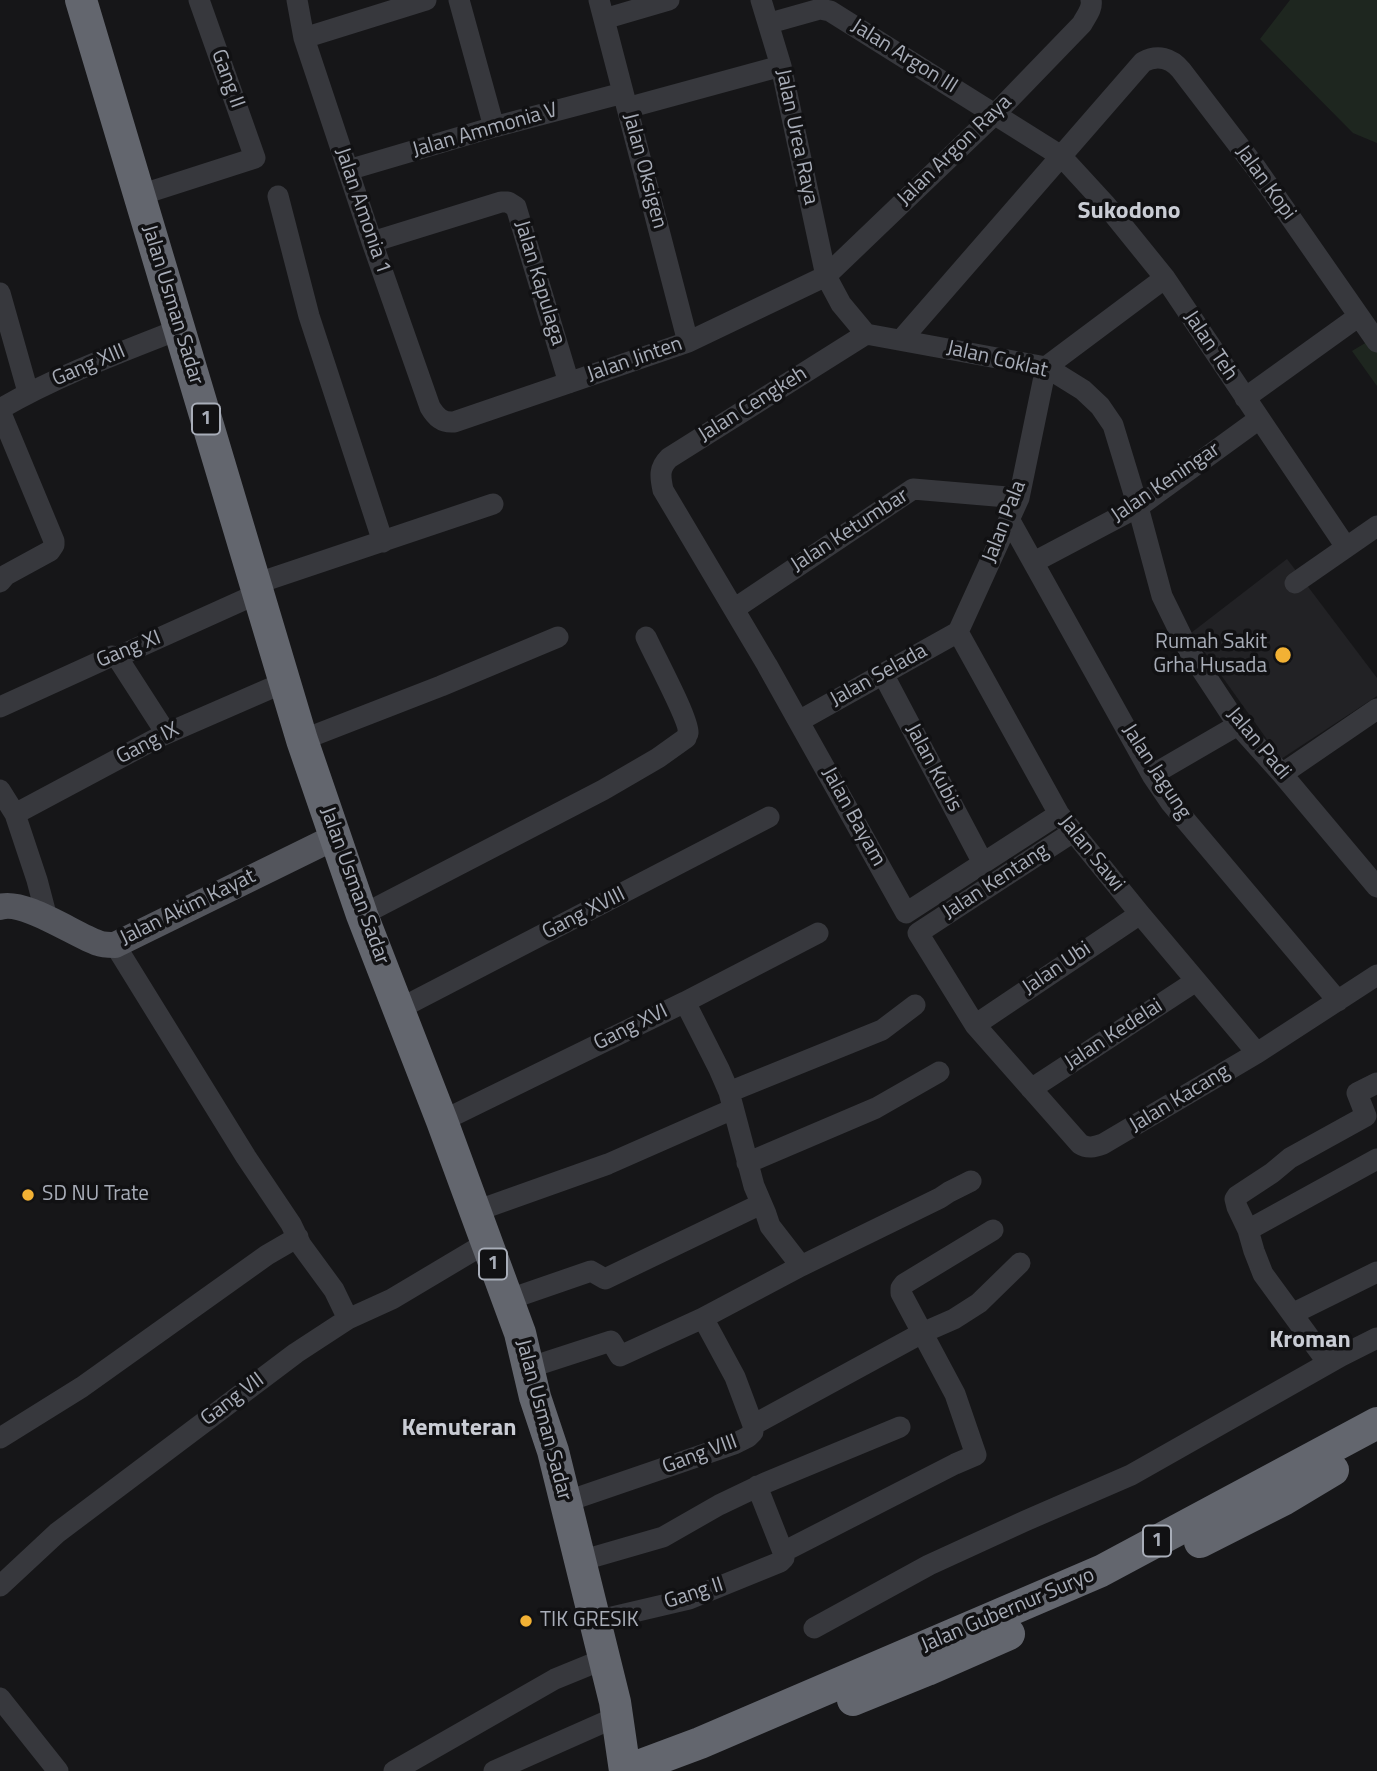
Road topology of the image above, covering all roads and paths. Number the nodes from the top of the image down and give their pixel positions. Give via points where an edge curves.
1 (81, 0) edge
2 (199, 0) edge
3 (297, 0) edge
4 (426, 0) edge
5 (459, 0) edge
6 (669, 0) edge
7 (761, 0) edge
8 (1091, 0) edge
9 (601, 9) edge
10 (769, 23) junction
11 (303, 38) junction
12 (781, 66) junction
13 (625, 100) junction
14 (995, 114) junction
15 (494, 127) junction
16 (1061, 156) junction
17 (348, 170) junction
18 (140, 195) junction
19 (278, 196) dead end
20 (372, 242) junction
21 (825, 276) junction
22 (1165, 278) junction
23 (0, 293) edge
24 (1359, 316) junction
25 (180, 329) junction
26 (866, 334) junction
27 (901, 340) junction
28 (688, 342) junction
29 (1377, 342) edge
30 (1046, 366) junction
31 (569, 383) junction
32 (28, 392) junction
33 (1245, 398) junction
34 (0, 410) edge
35 (438, 418) joint
36 (1259, 419) junction
37 (663, 490) joint
38 (1019, 498) junction
39 (493, 504) dead end
40 (1138, 507) junction
41 (1009, 519) junction
42 (1377, 526) edge
43 (383, 542) junction
44 (1346, 547) junction
45 (1034, 562) junction
46 (0, 582) edge
47 (1295, 583) dead end
48 (257, 588) junction
49 (734, 609) junction
50 (958, 632) junction
51 (558, 637) dead end
52 (646, 637) dead end
53 (117, 657) junction
54 (883, 674) junction
55 (285, 682) junction
56 (0, 707) edge
57 (1377, 709) edge
58 (799, 721) junction
59 (1238, 725) junction
60 (161, 736) junction
61 (302, 740) junction
62 (1282, 774) junction
63 (1152, 775) junction
64 (0, 790) edge
65 (15, 814) junction
66 (1059, 814) junction
67 (769, 817) dead end
68 (1073, 832) junction
69 (335, 837) junction
70 (982, 863) junction
71 (1377, 887) edge
72 (0, 906) edge
73 (1140, 914) junction
74 (362, 915) junction
75 (47, 918) junction
76 (818, 933) dead end
77 (115, 945) junction
78 (1377, 975) edge
79 (1196, 981) junction
80 (1338, 1001) junction
81 (685, 1002) junction
82 (915, 1005) dead end
83 (399, 1009) junction
84 (975, 1025) junction
85 (1257, 1053) junction
86 (939, 1072) dead end
87 (1377, 1083) edge
88 (1031, 1089) junction
89 (731, 1100) junction
90 (442, 1121) junction
91 (1377, 1159) edge
92 (747, 1163) junction
93 (971, 1181) dead end
94 (761, 1204) junction
95 (476, 1211) junction
96 (993, 1230) dead end
97 (1248, 1230) junction
98 (298, 1237) junction
99 (486, 1243) junction
100 (1020, 1263) dead end
101 (801, 1266) junction
102 (1377, 1272) edge
103 (507, 1300) junction
104 (1292, 1314) junction
105 (703, 1318) junction
106 (348, 1319) junction
107 (922, 1333) junction
108 (1377, 1338) edge
109 (1328, 1363) junction
110 (528, 1368) junction
111 (1377, 1423) edge
112 (753, 1425) junction
113 (900, 1427) dead end
114 (0, 1438) edge
115 (1377, 1445) edge
116 (757, 1486) junction
117 (565, 1502) junction
118 (783, 1552) junction
119 (580, 1561) junction
120 (0, 1586) edge
121 (595, 1621) junction
122 (814, 1628) dead end
123 (604, 1659) junction
124 (3, 1710) edge
125 (616, 1717) junction
126 (58, 1771) edge
127 (394, 1771) edge
128 (494, 1771) edge
129 (625, 1771) edge
130 (674, 1771) edge

1 - 18 highway, Jalan Usman Sadar / 1
2 - 18 street, Gang II via 255,158
3 - 11 street, Jalan Amonia 1
4 - 11 street
5 - 15 street
6 - 9 street
7 - 10 street, Jalan Urea Raya
8 - 14 street, Jalan Argon Raya via 1091,10 1082,24
9 - 13 street, Jalan Oksigen
10 - 12 street, Jalan Urea Raya
10 - 14 street, Jalan Argon III via 820,9 830,11
11 - 17 street, Jalan Amonia 1
12 - 13 street, Jalan Ammonia V
12 - 21 street, Jalan Urea Raya
13 - 15 street, Jalan Ammonia V
13 - 28 street, Jalan Oksigen
14 - 16 street, Jalan Argon III
14 - 21 street, Jalan Argon Raya
15 - 17 street, Jalan Ammonia V
16 - 22 street, Jalan Teh
16 - 24 street, Jalan Kopi via 1143,62 1170,60 1256,168
16 - 27 street
17 - 20 street, Jalan Amonia 1
18 - 25 highway, Jalan Usman Sadar / 1
19 - 43 street via 309,316
20 - 31 street, Jalan Kapulaga via 501,202 512,204
20 - 35 street, Jalan Amonia 1 via 430,407
21 - 26 street, Jalan Urea Raya
21 - 28 street, Jalan Jinten
22 - 30 street
22 - 33 street, Jalan Teh
23 - 32 street
24 - 29 street, Jalan Kopi
24 - 33 street
25 - 32 street, Gang XIII
25 - 48 highway, Jalan Usman Sadar / 1
26 - 27 street, Jalan Coklat
26 - 37 street, Jalan Cengkeh via 669,458 661,469
27 - 30 street, Jalan Coklat
28 - 31 street, Jalan Jinten
30 - 38 street, Jalan Pala
30 - 40 street, Jalan Coklat via 1083,390 1113,425
31 - 35 street, Jalan Jinten via 454,422
32 - 34 street, Gang XIII
33 - 36 street, Jalan Teh
34 - 46 street via 54,541 50,551
36 - 40 street, Jalan Keningar
36 - 44 street, Jalan Teh
37 - 49 street, Jalan Bayam
38 - 41 street, Jalan Pala
38 - 49 street, Jalan Ketumbar via 913,489
39 - 43 street, Gang XI
40 - 45 street, Jalan Keningar
40 - 59 street, Jalan Padi via 1162,596 1188,649
41 - 45 street, Jalan Jagung
41 - 50 street, Jalan Pala
42 - 44 street
43 - 48 street, Gang XI
44 - 47 street
45 - 63 street, Jalan Jagung
48 - 53 street, Gang XI
48 - 55 highway, Jalan Usman Sadar / 1
49 - 58 street, Jalan Bayam
50 - 54 street, Jalan Selada
50 - 66 street, Jalan Sawi
51 - 61 street
52 - 74 street via 682,713 686,738 604,790
53 - 56 street, Gang XI
53 - 60 street via 164,730
54 - 58 street, Jalan Selada
54 - 70 street, Jalan Kubis
55 - 60 street, Gang IX
55 - 61 highway, Jalan Usman Sadar / 1
57 - 62 street
58 - 70 street, Jalan Bayam via 906,913
59 - 62 street, Jalan Padi
59 - 63 street
60 - 65 street, Gang IX
61 - 69 highway, Jalan Usman Sadar / 1
62 - 71 street, Jalan Padi
63 - 80 street, Jalan Jagung
64 - 65 street
65 - 75 street
66 - 68 street, Jalan Sawi
66 - 70 street
67 - 83 street, Gang XVIII
68 - 73 street, Jalan Sawi
68 - 84 street, Jalan Kentang via 918,933
69 - 74 highway, Jalan Usman Sadar / 1
69 - 77 main road, Jalan Akim Kayat
72 - 75 main road, Jalan Akim Kayat via 11,905
73 - 79 street, Jalan Sawi
73 - 84 street, Jalan Ubi
74 - 83 highway, Jalan Usman Sadar / 1
75 - 77 main road, Jalan Akim Kayat via 99,943
76 - 81 street, Gang XVI
77 - 98 street
78 - 80 street, Jalan Kacang
79 - 85 street, Jalan Sawi
79 - 88 street, Jalan Kedelai
80 - 85 street, Jalan Kacang
81 - 89 street
81 - 90 street, Gang XVI
82 - 89 street via 890,1026
83 - 90 highway, Jalan Usman Sadar / 1
84 - 88 street
85 - 88 street, Jalan Kacang via 1094,1147 1080,1144
86 - 92 street via 876,1108
87 - 97 street via 1357,1093 1366,1116 1290,1158 1237,1196 1235,1203
89 - 92 street
89 - 95 street via 608,1164
90 - 95 highway, Jalan Usman Sadar / 1
91 - 97 street
92 - 94 street
93 - 101 street
94 - 101 street via 770,1226
94 - 103 street via 605,1279 591,1270
95 - 99 highway, Jalan Usman Sadar / 1
96 - 107 street via 901,1288
97 - 104 street via 1263,1274
98 - 106 street
98 - 114 street via 82,1387
99 - 103 highway, Jalan Usman Sadar / 1
99 - 106 street, Gang VII
100 - 107 street via 979,1303
101 - 105 street
102 - 104 street
103 - 110 highway, Jalan Usman Sadar / 1
104 - 109 street
105 - 110 street via 620,1356 611,1341
105 - 112 street, Gang VIII via 735,1377
106 - 120 street, Gang VII via 57,1533
107 - 112 street
107 - 118 street via 955,1394 976,1455
108 - 109 street
109 - 122 street via 1131,1475 929,1565
110 - 117 highway, Jalan Usman Sadar / 1
111 - 129 highway, Jalan Gubernur Suryo / 1 via 1101,1571
112 - 117 street, Gang VIII via 754,1432 734,1444
113 - 116 street
115 - 130 highway, Jalan Gubernur Suryo / 1 via 1283,1500 1110,1589 927,1670
116 - 118 street
116 - 119 street via 663,1537
117 - 119 highway, Jalan Usman Sadar / 1
118 - 121 street, Gang II via 780,1562 689,1599
119 - 121 highway, Jalan Usman Sadar / 1
121 - 123 highway, Jalan Usman Sadar / 1
123 - 125 highway, Jalan Usman Sadar / 1
123 - 127 street via 555,1679
124 - 126 street
125 - 128 street
125 - 129 highway, Jalan Usman Sadar / 1

